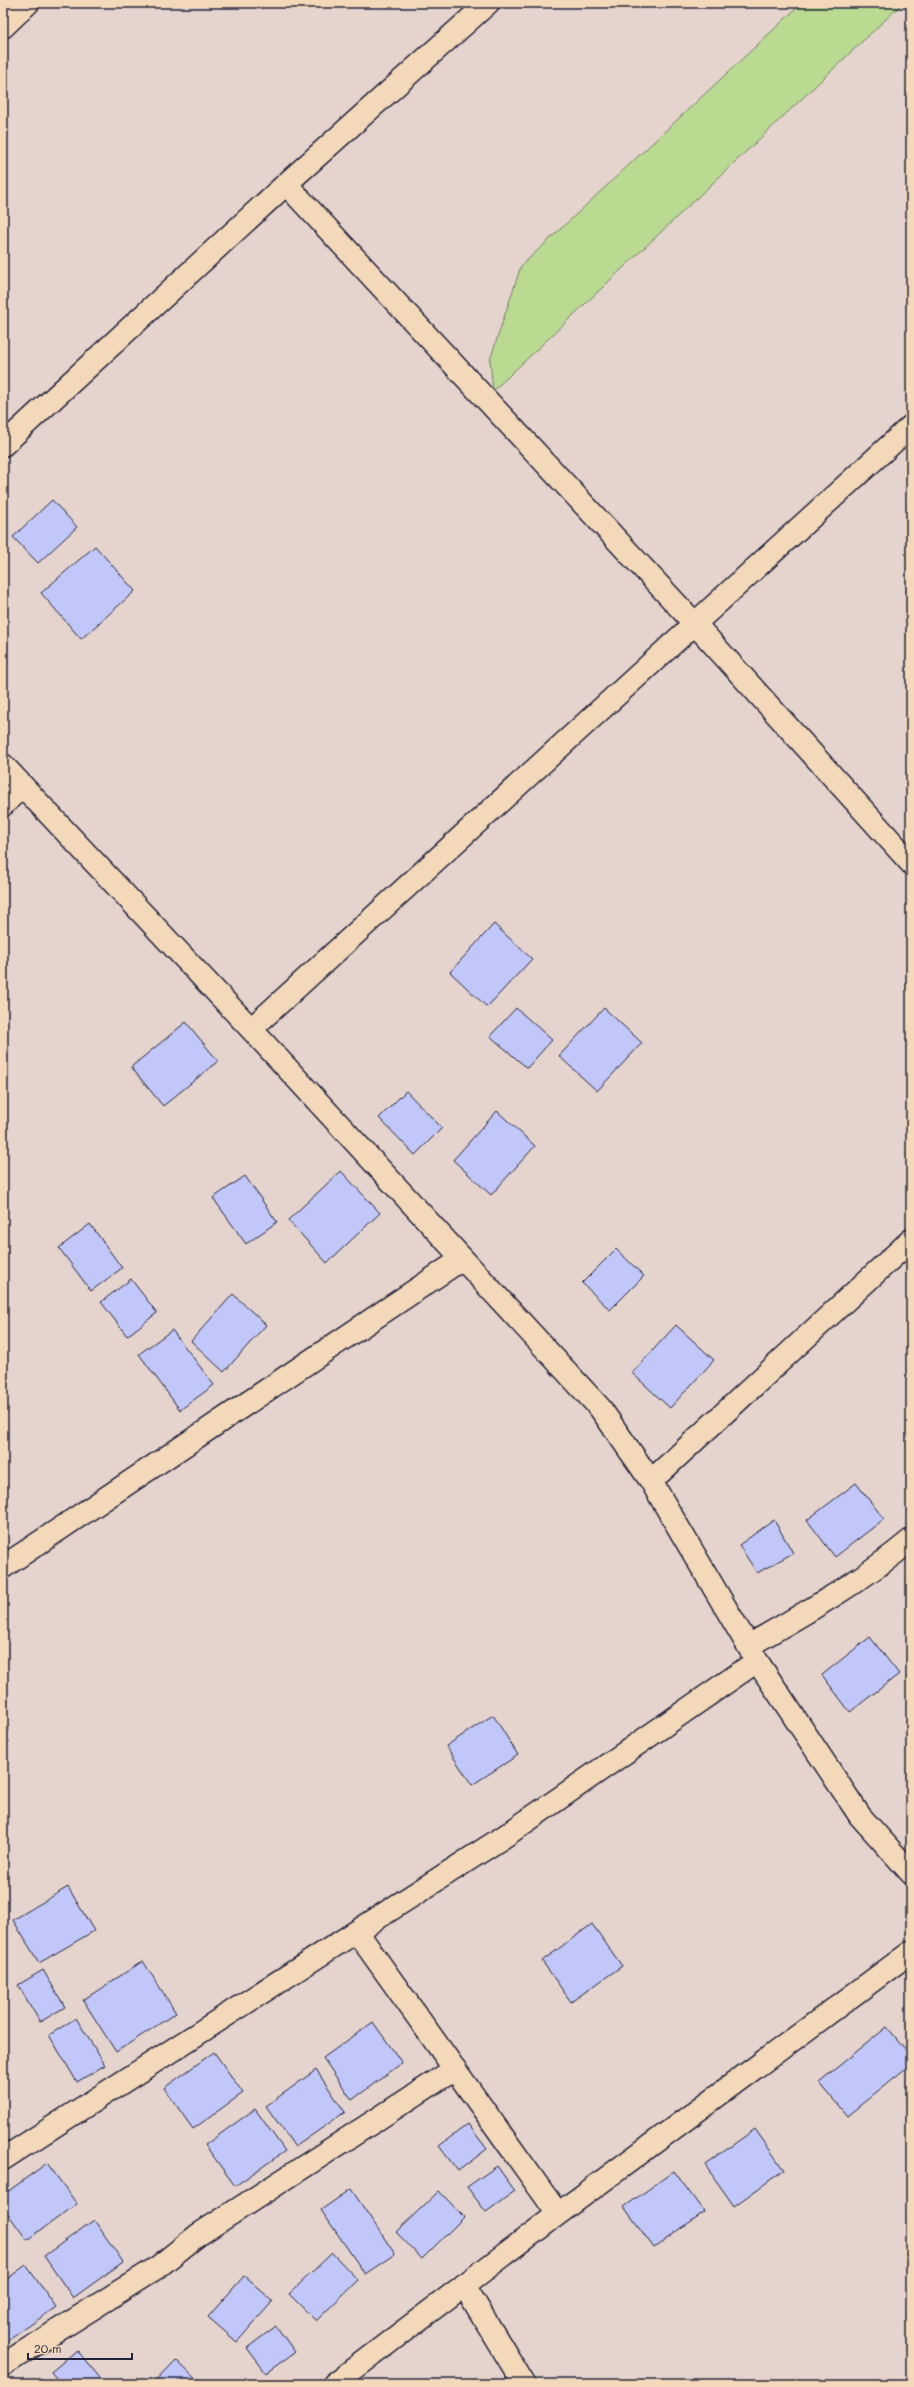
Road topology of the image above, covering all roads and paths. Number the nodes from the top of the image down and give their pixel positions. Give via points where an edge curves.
1 (28, 3) edge
2 (488, 3) edge
3 (3, 27) edge
4 (286, 184) junction
5 (911, 426) edge
6 (3, 445) edge
7 (695, 624) junction
8 (3, 765) edge
9 (22, 786) junction
10 (3, 805) edge
11 (911, 863) edge
12 (251, 1030) junction
13 (911, 1240) edge
14 (462, 1259) junction
15 (650, 1482) junction
16 (911, 1540) edge
17 (3, 1567) edge
18 (753, 1654) junction
19 (911, 1873) edge
20 (358, 1932) junction
21 (911, 1952) edge
22 (455, 2069) junction
23 (3, 2159) edge
24 (558, 2214) junction
25 (464, 2285) junction
26 (3, 2365) edge
27 (334, 2384) edge
28 (524, 2384) edge

1 - 3 street
2 - 4 street
4 - 6 street
4 - 7 street
5 - 7 street
7 - 11 street
7 - 12 street
8 - 9 street
9 - 10 street
9 - 12 street
12 - 14 street
13 - 15 street
14 - 15 street via 600,1408
14 - 17 street
15 - 18 street
16 - 18 street via 886,1561
18 - 19 street via 860,1816
18 - 20 street via 505,1836
20 - 22 street
20 - 23 street
21 - 24 street
22 - 24 street
22 - 26 street via 198,2235 158,2267
24 - 25 street
25 - 27 street
25 - 28 street

